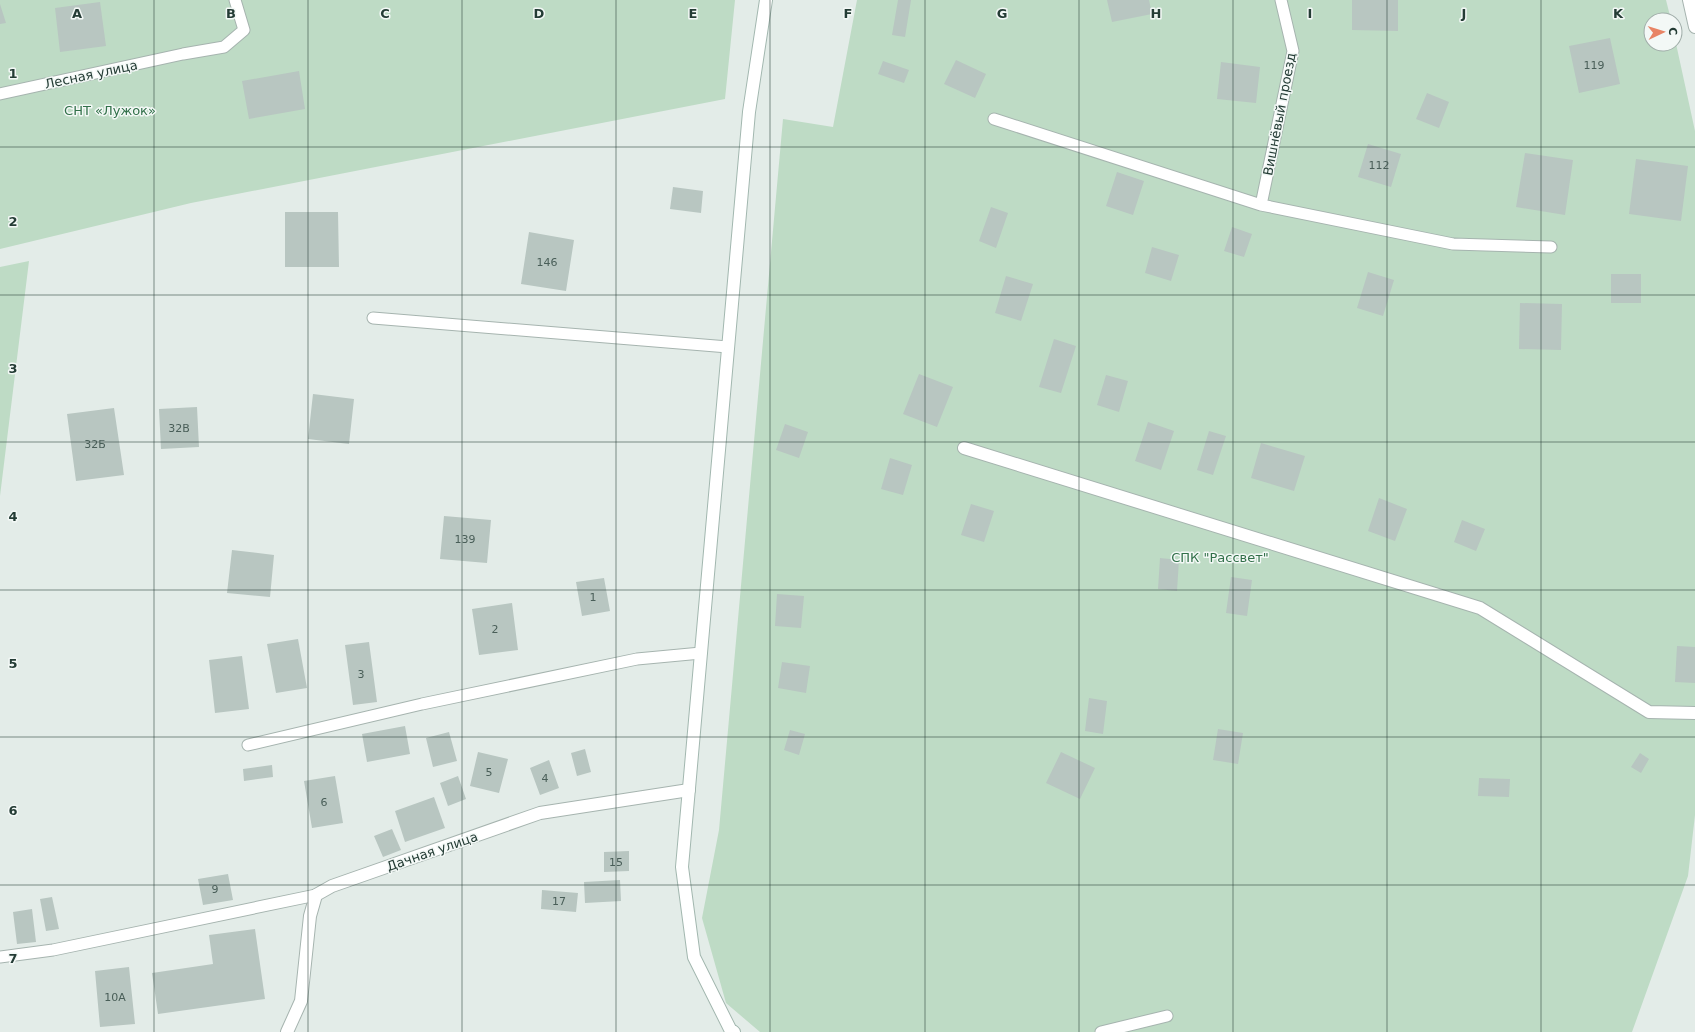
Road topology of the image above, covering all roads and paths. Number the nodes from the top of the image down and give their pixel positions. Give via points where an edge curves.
1 (235, 0) edge
2 (766, 0) edge
3 (1281, 0) edge
4 (1688, 0) edge
5 (1695, 27) edge
6 (0, 94) edge
7 (994, 119) dead end
8 (1261, 205) junction
9 (1551, 247) dead end
10 (373, 318) dead end
11 (728, 346) junction
12 (964, 448) dead end
13 (701, 653) junction
14 (1695, 712) edge
15 (248, 745) dead end
16 (689, 790) junction
17 (316, 895) junction
18 (0, 957) edge
19 (1167, 1016) dead end
20 (287, 1032) edge
21 (734, 1032) edge
22 (1101, 1032) edge

1 - 6 lane, Лесная улица via 244,30 224,47
2 - 11 street via 749,112
3 - 8 lane, Вишнёвый проезд via 1293,51
4 - 5 street
7 - 8 lane
8 - 9 lane via 1453,244
10 - 11 lane
11 - 13 street
12 - 14 street via 1480,608 1649,712
13 - 15 lane via 637,659 422,704
13 - 16 street
16 - 17 street, Дачная улица via 540,813 332,886
16 - 21 street via 682,867 694,957 730,1029
17 - 18 lane via 53,950
17 - 20 street via 310,916 301,1001
19 - 22 lane

